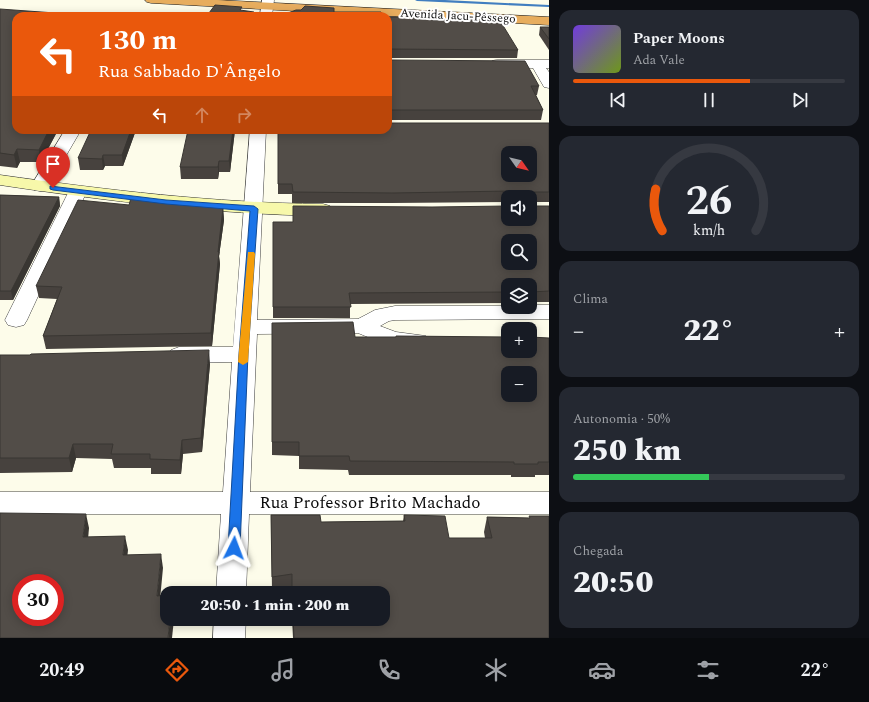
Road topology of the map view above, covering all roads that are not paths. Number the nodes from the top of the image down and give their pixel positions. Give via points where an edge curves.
1 (151, 0) edge
2 (267, 7) edge
3 (368, 12) edge
4 (392, 13) edge
5 (549, 21) edge
6 (482, 64) edge
7 (543, 64) edge
8 (549, 84) edge
9 (71, 134) edge
10 (258, 134) edge
11 (0, 180) edge
12 (40, 186) junction
13 (78, 191) junction
14 (254, 209) junction
15 (343, 210) edge
16 (549, 312) edge
17 (16, 320) dead end
18 (362, 326) junction
19 (246, 327) junction
20 (439, 341) edge
21 (244, 354) junction
22 (157, 356) edge
23 (0, 503) edge
24 (236, 503) junction
25 (549, 503) edge
26 (232, 586) edge
27 (230, 626) edge
28 (229, 638) edge

1 - 2 highway, Avenida Jacu-Pêssego
2 - 3 highway, Avenida Jacu-Pêssego
4 - 5 highway, Avenida Jacu-Pêssego
6 - 7 street
7 - 8 street
9 - 12 street
10 - 14 street
11 - 12 street
12 - 13 street
13 - 14 street
13 - 17 street
14 - 15 street
14 - 19 street
16 - 18 street via 395,313 383,315
18 - 19 street
18 - 20 street via 392,339
19 - 21 street
21 - 22 street
21 - 24 street
23 - 24 street, Rua Professor Brito Machado
24 - 25 street, Rua Professor Brito Machado
24 - 26 street
27 - 28 street

